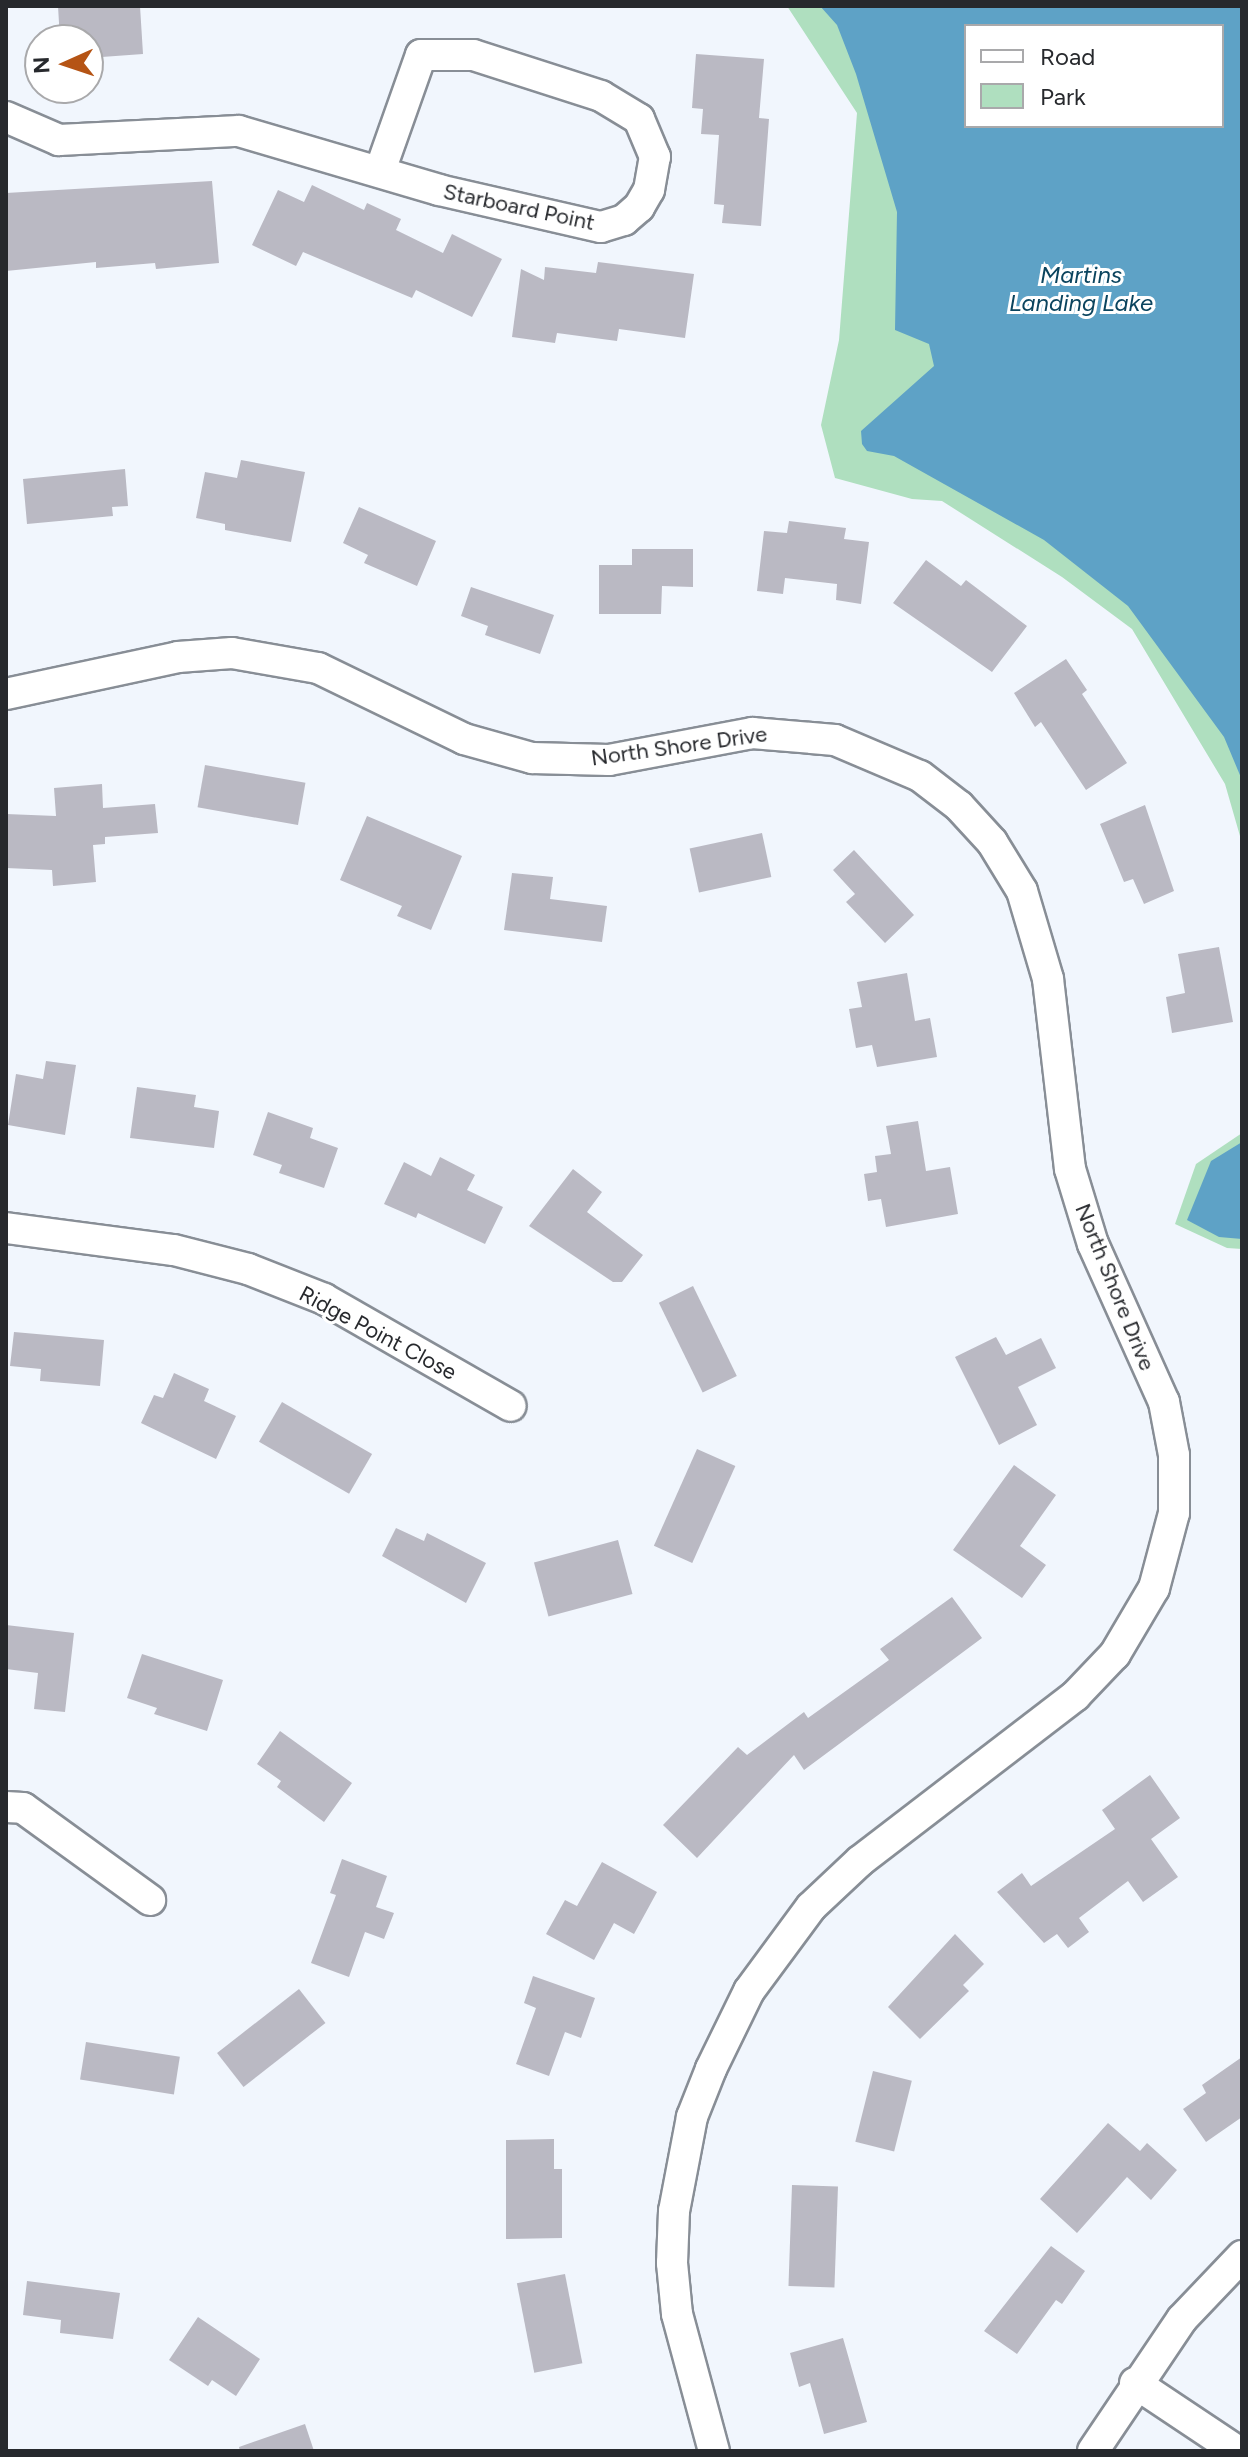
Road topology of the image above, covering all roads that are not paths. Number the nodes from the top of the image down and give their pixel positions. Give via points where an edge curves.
1 (6, 117) edge
2 (380, 171) junction
3 (6, 694) edge
4 (6, 1228) edge
5 (511, 1406) dead end
6 (6, 1807) edge
7 (150, 1900) dead end
8 (1242, 2256) edge
9 (1135, 2383) junction
10 (714, 2451) edge
11 (1093, 2451) edge
12 (1237, 2451) edge

1 - 2 street, Starboard Point via 59,140 239,131
2 - 2 street, Starboard Point via 601,227 624,220 639,207 649,190 655,157 639,119 601,96 473,55 421,55
3 - 10 street, North Shore Drive via 178,657 232,653 318,668 464,739 532,758 609,760 752,733 835,740 909,771 959,806 992,842 1022,891 1048,979 1070,1169 1093,1244 1164,1402 1174,1455 1174,1513 1154,1588 1115,1654 1075,1696 860,1861 811,1907 749,1991 692,2117 674,2211 677,2314
4 - 5 street, Ridge Point Close via 174,1250 248,1269 324,1299
6 - 7 street via 23,1808
8 - 9 street via 1182,2319
9 - 11 street
9 - 12 street

